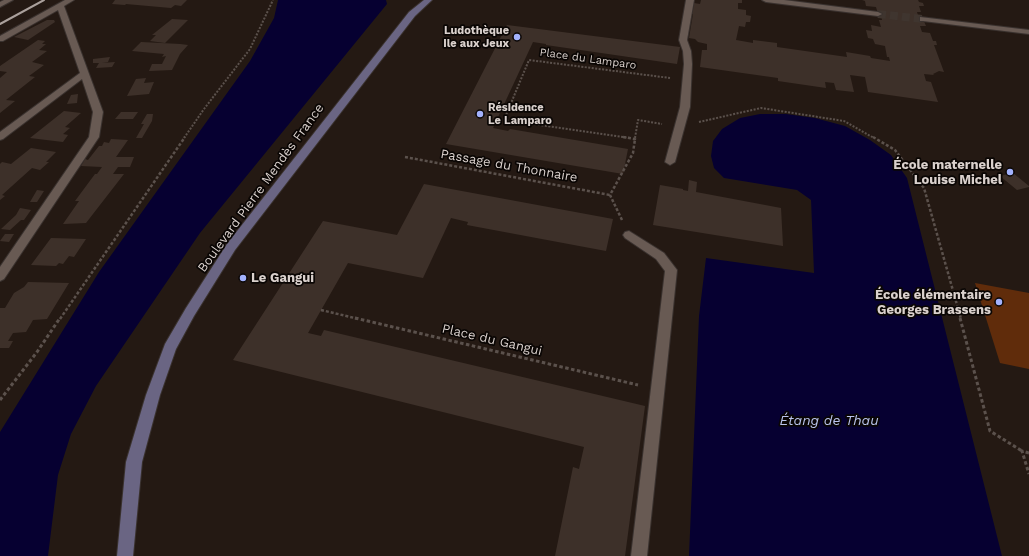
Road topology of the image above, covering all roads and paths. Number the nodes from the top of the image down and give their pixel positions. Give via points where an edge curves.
1 (9, 0) edge
2 (70, 0) edge
3 (273, 0) edge
4 (416, 0) edge
5 (428, 0) edge
6 (690, 0) edge
7 (766, 0) edge
8 (0, 5) edge
9 (60, 6) junction
10 (412, 14) junction
11 (878, 14) tunnel mouth
12 (923, 19) tunnel mouth
13 (1029, 32) edge
14 (0, 39) edge
15 (85, 73) junction
16 (687, 81) junction
17 (680, 126) junction
18 (0, 137) edge
19 (635, 139) junction
20 (405, 157) dead end
21 (670, 162) dead end
22 (610, 195) junction
23 (629, 235) joint
24 (0, 276) edge
25 (321, 310) dead end
26 (658, 390) junction
27 (0, 400) edge
28 (1022, 451) junction
29 (1029, 453) edge
30 (1029, 474) edge
31 (125, 556) edge
32 (639, 556) edge

1 - 8 street
2 - 9 street
3 - 27 path via 250,49 204,109 37,352
4 - 10 street, Boulevard Pierre Mendès France
5 - 10 street, Boulevard Pierre Mendès France
6 - 16 street via 682,40 687,51
7 - 11 street
9 - 14 street
9 - 15 street
10 - 31 street, Boulevard Pierre Mendès France via 231,247 174,342 153,395 134,462
12 - 13 street
15 - 18 street
15 - 24 street via 98,112 94,137
16 - 17 street via 685,107
16 - 19 path, Place du Lamparo via 529,60 504,120
17 - 19 path via 638,120
17 - 21 street
17 - 28 path via 761,108 844,122 895,150 924,188 990,431
19 - 22 path via 633,153
20 - 22 path, Passage du Thonnaire
22 - 23 path
23 - 26 street via 660,256 671,270
25 - 26 path, Place du Gangui
26 - 32 street
28 - 29 path
28 - 30 path

